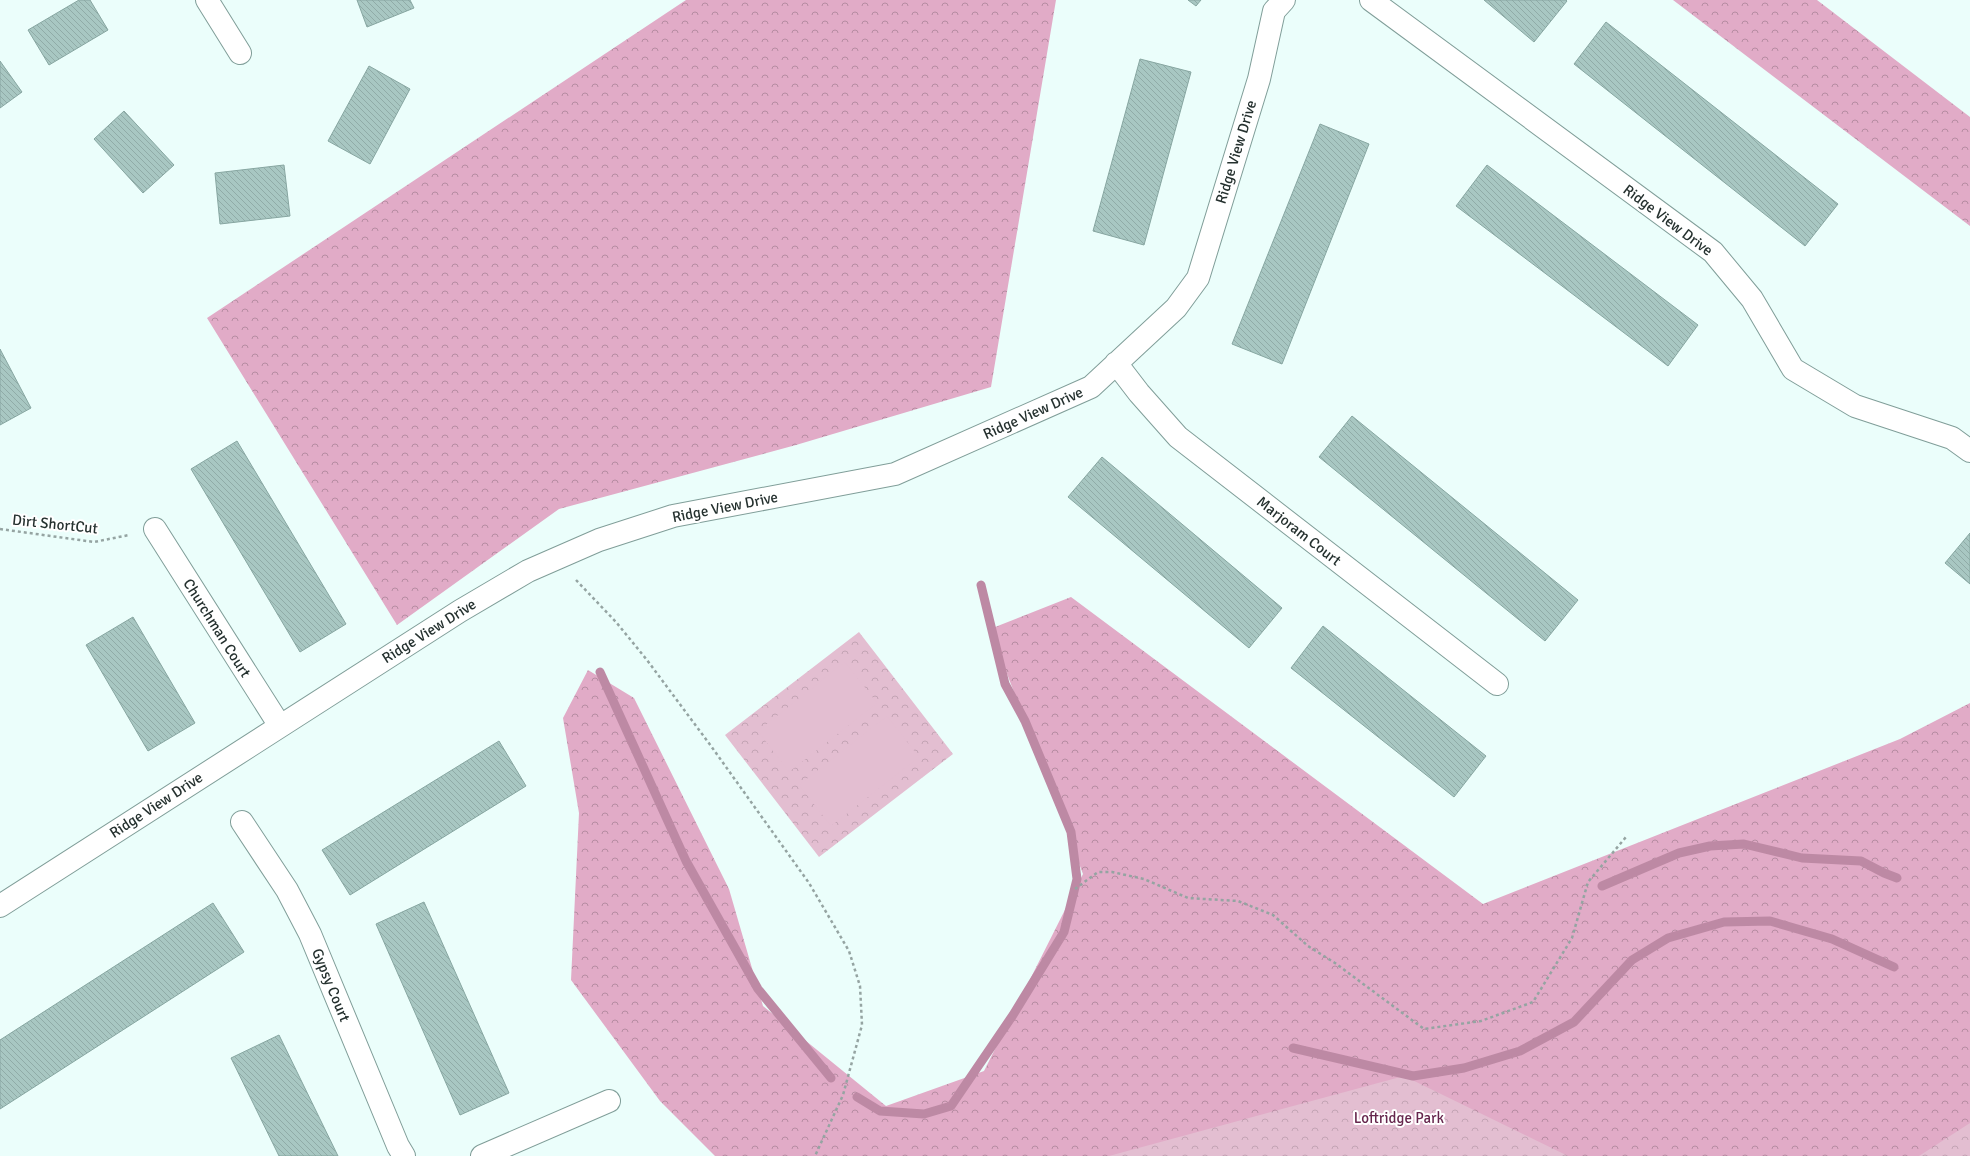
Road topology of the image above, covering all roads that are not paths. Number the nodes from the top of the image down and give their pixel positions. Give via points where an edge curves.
1 (207, 0) edge
2 (1284, 0) edge
3 (1371, 0) edge
4 (240, 53) dead end
5 (1116, 363) junction
6 (1970, 451) edge
7 (155, 529) road end
8 (1497, 684) dead end
9 (280, 726) junction
10 (242, 822) dead end
11 (0, 906) edge
12 (608, 1101) dead end
13 (404, 1156) edge
14 (482, 1156) edge

1 - 4 street
2 - 5 street, Ridge View Drive via 1274,11 1259,80 1198,278 1176,308
3 - 6 street, Ridge View Drive via 1713,252 1752,299 1794,369 1855,406 1952,438
5 - 8 street, Marjoram Court via 1178,437
5 - 9 street, Ridge View Drive via 1091,387 896,474 673,516 599,540 528,571 460,611
7 - 9 street, Churchman Court
9 - 11 street, Ridge View Drive
10 - 13 street, Gypsy Court via 287,890 310,934
12 - 14 street

